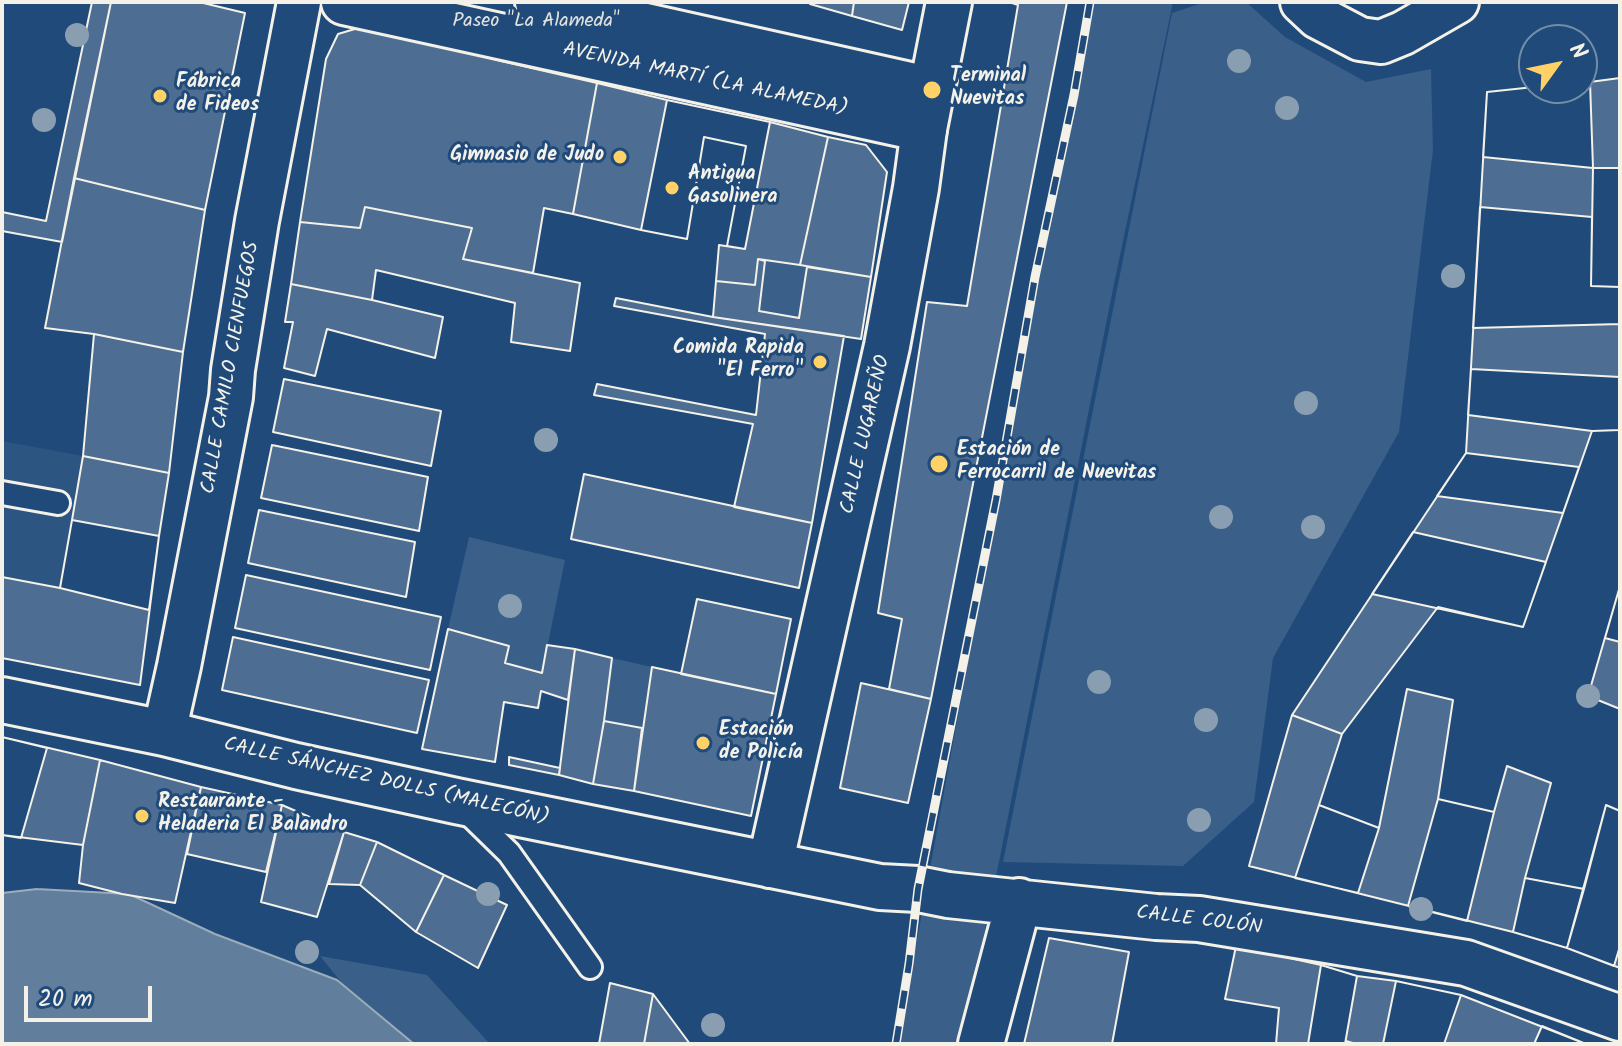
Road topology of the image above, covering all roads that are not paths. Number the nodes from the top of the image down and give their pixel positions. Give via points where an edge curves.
1 (299, 2) edge
2 (344, 2) edge
3 (538, 2) edge
4 (949, 2) edge
5 (1302, 2) edge
6 (1457, 2) edge
7 (928, 109) junction
8 (2, 493) edge
9 (58, 503) dead end
10 (2, 700) edge
11 (164, 733) junction
12 (456, 801) junction
13 (770, 865) junction
14 (1019, 901) junction
15 (590, 967) dead end
16 (1620, 1018) edge
17 (981, 1044) edge

1 - 11 street, CALLE CAMILO CIENFUEGOS via 257,221 231,397
2 - 7 street, AVENIDA MARTÍ (LA ALAMEDA)
3 - 7 street, AVENIDA MARTÍ (LA ALAMEDA)
4 - 7 street, CALLE LUGAREÑO
5 - 6 street via 1318,17 1360,39 1381,42
7 - 13 street, CALLE LUGAREÑO via 887,346
8 - 9 lane
10 - 11 street, CALLE SÁNCHEZ DOLLS (MALECÓN)
11 - 12 street, CALLE SÁNCHEZ DOLLS (MALECÓN)
12 - 13 street, CALLE SÁNCHEZ DOLLS (MALECÓN)
12 - 15 lane via 509,853
13 - 14 street, CALLE COLÓN via 880,887
14 - 16 street, CALLE COLÓN via 1199,919 1466,963
14 - 17 street

